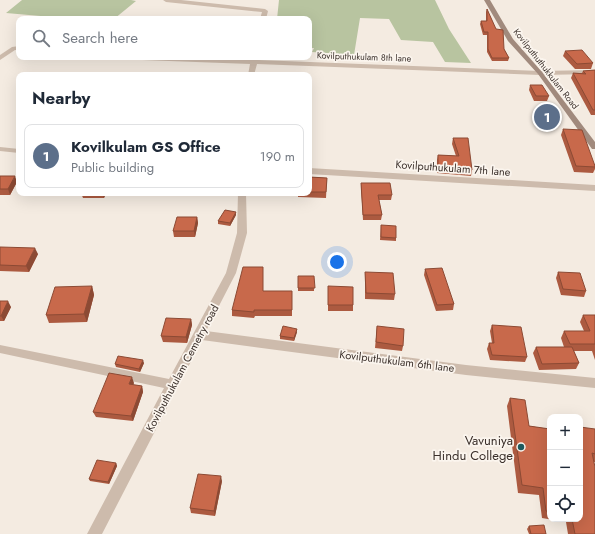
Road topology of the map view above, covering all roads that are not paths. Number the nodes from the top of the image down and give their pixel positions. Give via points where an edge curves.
1 (166, 0) edge
2 (487, 0) edge
3 (264, 16) edge
4 (16, 48) edge
5 (0, 58) edge
6 (254, 60) edge
7 (274, 60) edge
8 (252, 72) edge
9 (595, 72) edge
10 (540, 73) junction
11 (595, 147) edge
12 (0, 149) edge
13 (16, 150) edge
14 (312, 171) edge
15 (595, 188) edge
16 (242, 196) edge
17 (200, 334) junction
18 (0, 349) edge
19 (595, 383) edge
20 (172, 385) junction
21 (94, 534) edge

1 - 3 street via 265,11
2 - 10 street, Kovilputhuthukkulam Road via 510,40
4 - 5 street
6 - 8 street
7 - 10 street, Kovilputhukulam 8th lane
9 - 10 street, Kovilputhukulam 8th lane
10 - 11 street, Kovilputhuthukkulam Road
12 - 13 street
14 - 15 street, Kovilputhukulam 7th lane
16 - 17 street, Kovilputhukulam Cemetry road via 242,233 231,273
17 - 19 street, Kovilputhukulam 6th lane via 466,370
17 - 20 street, Kovilputhukulam Cemetry road
18 - 20 street
20 - 21 street, Kovilputhukulam Cemetry road

